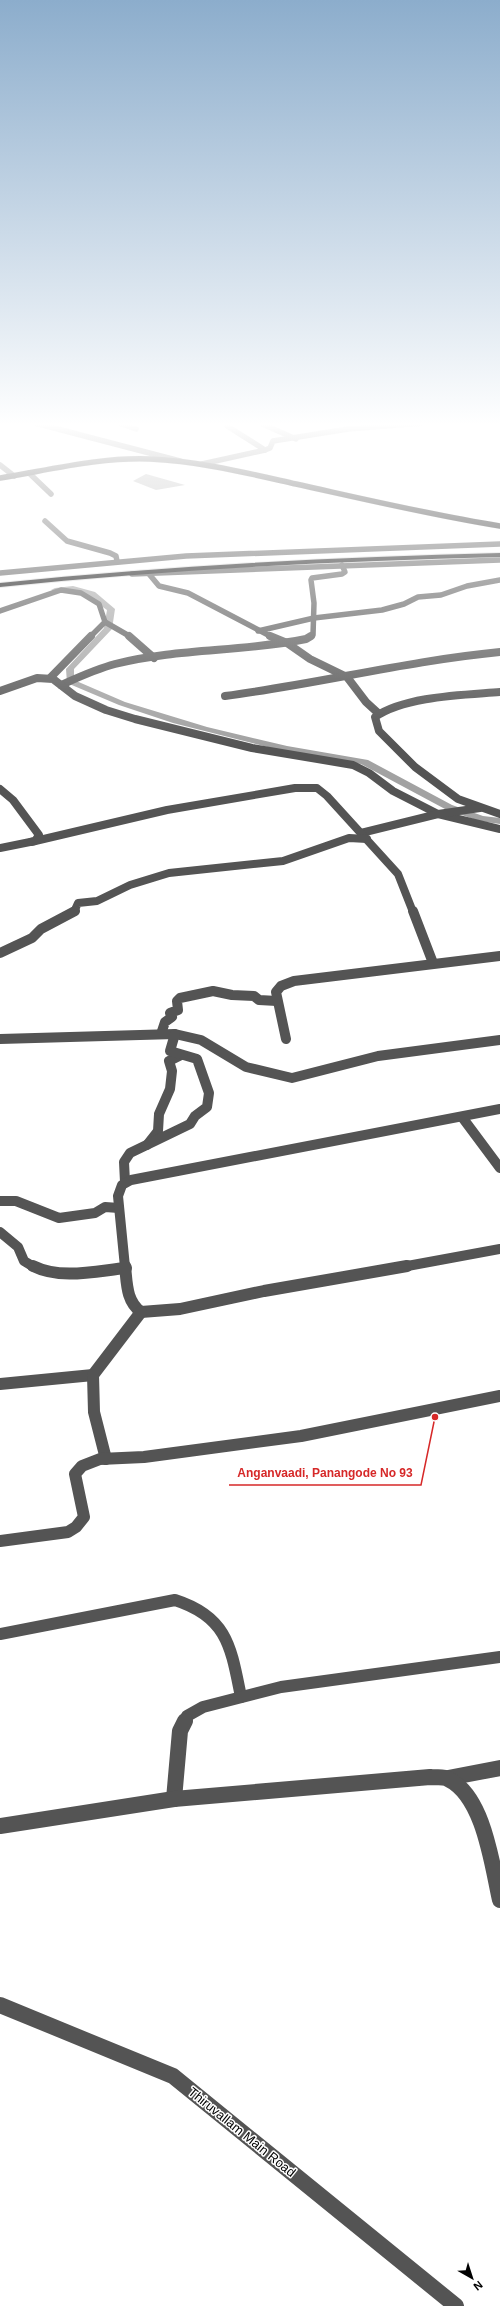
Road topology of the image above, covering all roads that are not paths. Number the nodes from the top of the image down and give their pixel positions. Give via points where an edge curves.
1 (54, 530) edge
2 (500, 544) edge
3 (500, 550) edge
4 (500, 555) edge
5 (500, 560) edge
6 (117, 561) junction
7 (342, 565) junction
8 (0, 573) edge
9 (119, 573) junction
10 (149, 574) junction
11 (0, 579) edge
12 (500, 580) edge
13 (0, 585) edge
14 (0, 611) edge
15 (314, 618) junction
16 (105, 622) junction
17 (258, 631) junction
18 (287, 643) junction
19 (500, 652) edge
20 (154, 658) junction
21 (347, 677) junction
22 (50, 678) junction
23 (61, 685) junction
24 (0, 691) edge
25 (500, 692) edge
26 (225, 696) dead end
27 (378, 713) junction
28 (0, 789) edge
29 (482, 807) junction
30 (438, 814) junction
31 (500, 814) edge
32 (500, 829) edge
33 (364, 836) junction
34 (31, 842) junction
35 (0, 848) edge
36 (0, 953) edge
37 (500, 956) edge
38 (433, 963) junction
39 (277, 1001) junction
40 (161, 1034) junction
41 (175, 1034) junction
42 (0, 1039) edge
43 (286, 1039) dead end
44 (500, 1040) edge
45 (181, 1055) junction
46 (500, 1109) edge
47 (462, 1117) junction
48 (146, 1147) junction
49 (500, 1168) edge
50 (125, 1182) junction
51 (0, 1201) edge
52 (119, 1208) junction
53 (0, 1232) edge
54 (500, 1250) edge
55 (126, 1268) junction
56 (141, 1312) junction
57 (93, 1375) junction
58 (0, 1384) edge
59 (500, 1396) edge
60 (106, 1459) junction
61 (0, 1541) edge
62 (0, 1634) edge
63 (500, 1657) edge
64 (241, 1697) junction
65 (500, 1768) edge
66 (448, 1778) junction
67 (174, 1799) junction
68 (0, 1826) edge
69 (500, 1900) edge
70 (0, 2005) edge
71 (456, 2306) edge

1 - 6 street via 68,541 110,553 116,556
2 - 6 street via 301,550
3 - 11 highway via 202,561
4 - 9 highway via 304,561
5 - 7 street
6 - 8 street
7 - 10 street
7 - 15 street via 345,572 342,574 310,580
9 - 10 street
9 - 13 highway
10 - 17 street via 159,586 188,593
12 - 15 street via 467,586 440,596 418,597 412,602 382,610
14 - 16 street via 61,590 80,593 99,604
15 - 17 street
15 - 18 street via 313,635
16 - 20 street via 131,637
16 - 22 street
17 - 18 street
18 - 20 street
18 - 21 street via 310,659
19 - 21 street
20 - 23 street via 123,662
21 - 26 street
21 - 27 street
22 - 23 street
22 - 24 street via 37,678
23 - 30 street via 75,696 106,710 136,719 252,748 353,765 369,773 393,791
25 - 27 street via 454,696 396,706
27 - 29 street via 375,717 379,732 415,767 458,799
28 - 34 street via 13,800 38,832 38,837
29 - 30 street
29 - 31 street
30 - 32 street
30 - 33 street
33 - 34 street via 322,791 308,787 167,810
33 - 36 street via 348,838 283,861 169,873 130,885 98,901 78,903 74,913 41,929 32,938
33 - 38 street via 398,874
34 - 35 street
37 - 38 street
38 - 39 street via 294,981 281,986 276,992
39 - 40 street via 259,1000 254,996 232,996 213,991 180,998 177,1001 178,1010 170,1013 172,1017 165,1022
39 - 43 street
40 - 41 street
40 - 42 street via 101,1038 50,1036
41 - 44 street via 201,1040 246,1067 292,1078 378,1056
41 - 45 street via 170,1051
45 - 48 street via 168,1061 173,1070 170,1094 158,1114 158,1131
45 - 48 street via 197,1059 209,1093 207,1107 195,1116 190,1124
46 - 47 street
47 - 49 street
47 - 50 street via 138,1177
48 - 50 street via 130,1154 124,1162
50 - 52 street via 119,1188
51 - 52 street via 16,1201 59,1218 95,1213 106,1207
52 - 55 street
53 - 55 street via 18,1247 24,1261 43,1271 69,1274
54 - 56 street via 264,1291 180,1309
55 - 56 street via 130,1296 134,1306
56 - 57 street
57 - 58 street
57 - 60 street via 94,1412
59 - 60 street via 301,1436 144,1457
60 - 61 street via 82,1466 75,1474 84,1517 76,1527 68,1532
62 - 64 street via 175,1600 190,1603 215,1619 225,1635
63 - 64 street via 281,1687
64 - 67 street via 202,1707 187,1716 180,1731
65 - 66 street
66 - 67 street via 430,1777
66 - 69 street via 465,1790 477,1810
67 - 68 street
70 - 71 street, Thiruvallam Main Road via 173,2076

